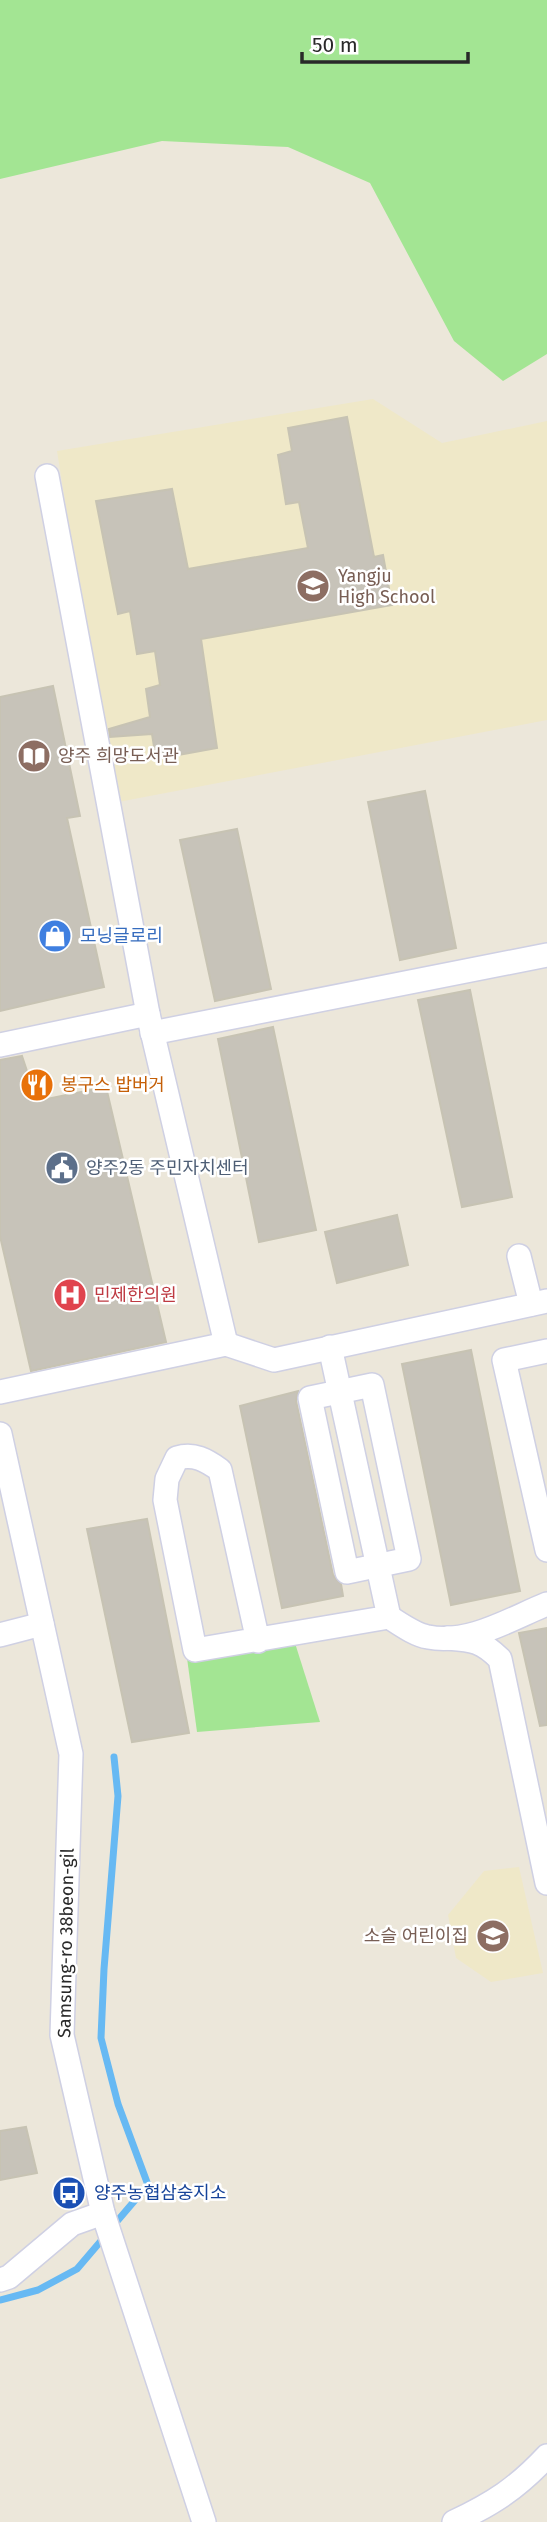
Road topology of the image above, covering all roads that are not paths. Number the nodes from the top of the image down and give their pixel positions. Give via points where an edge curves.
1 (47, 476) dead end
2 (547, 955) edge
3 (150, 1024) junction
4 (0, 1045) edge
5 (519, 1256) dead end
6 (539, 1302) edge
7 (226, 1344) junction
8 (330, 1347) junction
9 (547, 1351) edge
10 (0, 1392) edge
11 (340, 1392) junction
12 (0, 1434) edge
13 (540, 1487) edge
14 (547, 1550) edge
15 (377, 1565) junction
16 (547, 1604) edge
17 (389, 1617) junction
18 (42, 1624) junction
19 (0, 1635) edge
20 (447, 1638) junction
21 (258, 1641) junction
22 (547, 1883) edge
23 (105, 2216) junction
24 (0, 2280) edge
25 (547, 2456) edge
26 (204, 2522) edge
27 (454, 2522) edge

1 - 3 street
2 - 3 street
3 - 4 street
3 - 7 street
5 - 6 street
6 - 8 street
7 - 8 street via 274,1360
7 - 10 street
8 - 11 street
9 - 13 street via 504,1360
11 - 15 street
11 - 15 street via 310,1398 344,1558 347,1572
11 - 15 street via 372,1385 409,1559
12 - 18 street, Samsung-ro 38beon-gil
13 - 14 street
15 - 17 street
16 - 20 street via 472,1635
17 - 20 street via 425,1637
17 - 21 street
18 - 19 street
18 - 23 street, Samsung-ro 38beon-gil via 71,1754 62,2035
20 - 22 street via 475,1640 500,1659
21 - 21 street via 195,1650 165,1500 167,1479 177,1458 188,1455 207,1460 220,1470
23 - 24 street via 72,2224
23 - 26 street, Samsung-ro 38beon-gil
25 - 27 street via 491,2504

